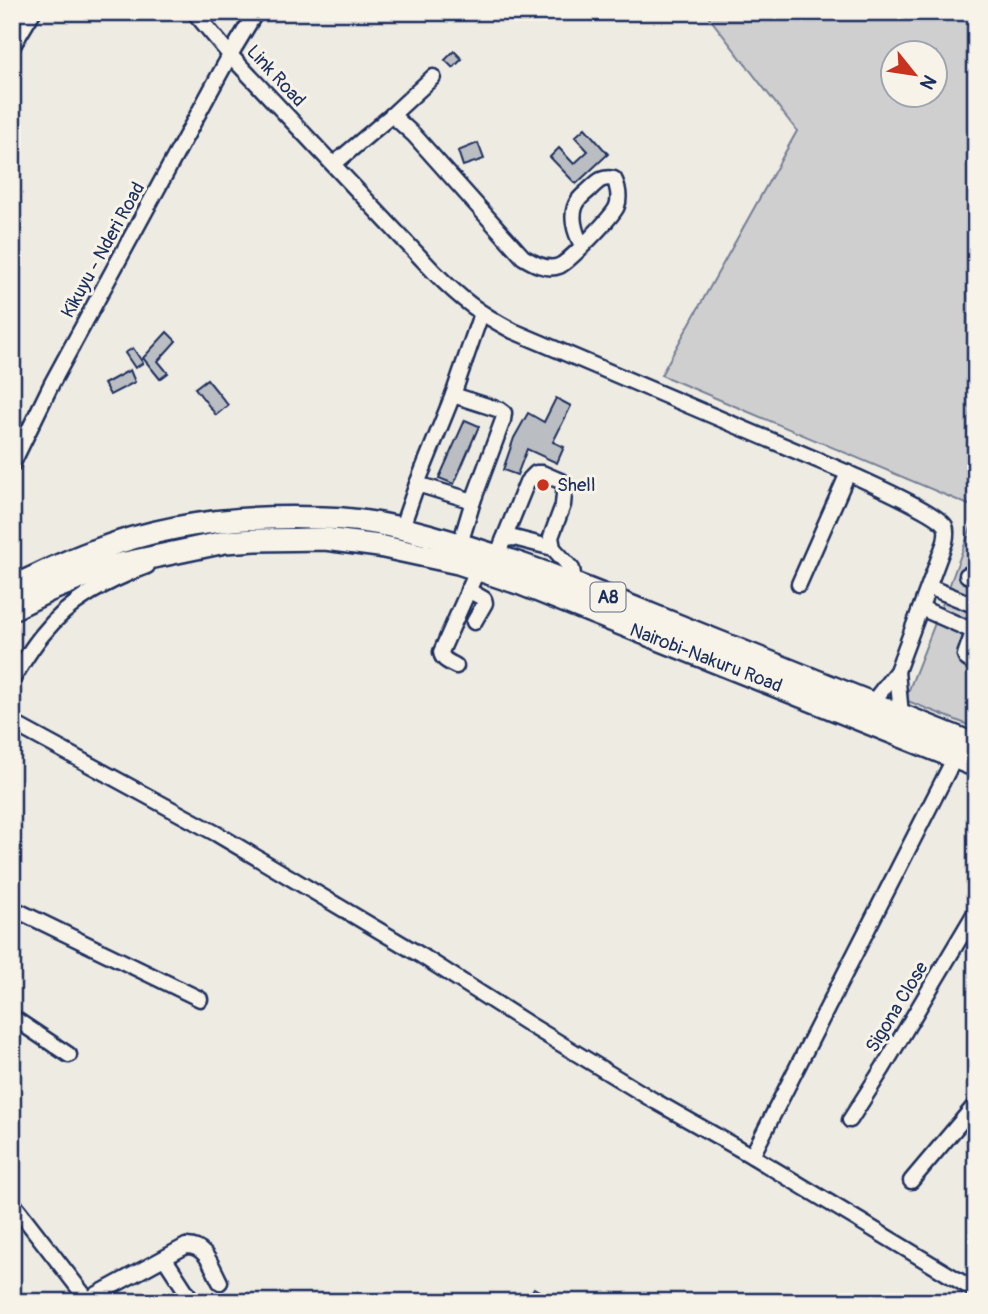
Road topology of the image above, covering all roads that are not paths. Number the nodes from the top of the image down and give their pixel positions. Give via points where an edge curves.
1 (33, 12) edge
2 (194, 12) edge
3 (256, 12) edge
4 (12, 47) edge
5 (230, 55) junction
6 (433, 77) dead end
7 (392, 115) junction
8 (334, 164) junction
9 (582, 246) dead end
10 (481, 314) junction
11 (453, 395) junction
12 (12, 465) edge
13 (848, 473) junction
14 (417, 484) junction
15 (473, 501) junction
16 (402, 527) junction
17 (225, 542) junction
18 (460, 544) junction
19 (501, 547) junction
20 (553, 548) junction
21 (478, 569) junction
22 (575, 584) junction
23 (800, 584) dead end
24 (12, 587) edge
25 (929, 587) junction
26 (468, 590) junction
27 (976, 606) edge
28 (12, 608) edge
29 (921, 608) junction
30 (474, 622) dead end
31 (975, 628) edge
32 (976, 665) edge
33 (456, 666) dead end
34 (897, 671) junction
35 (12, 680) edge
36 (872, 703) junction
37 (901, 715) junction
38 (12, 727) edge
39 (976, 745) edge
40 (955, 757) junction
41 (976, 766) edge
42 (12, 908) edge
43 (976, 911) edge
44 (200, 999) dead end
45 (12, 1017) edge
46 (69, 1055) dead end
47 (976, 1104) edge
48 (850, 1120) dead end
49 (752, 1156) junction
50 (911, 1181) dead end
51 (12, 1202) edge
52 (165, 1259) junction
53 (220, 1282) dead end
54 (976, 1291) edge
55 (85, 1301) edge
56 (193, 1302) edge

1 - 4 street
2 - 5 street, Link Road
3 - 5 street, Kikuyu - Nderi Road
5 - 8 street, Link Road
5 - 12 street, Kikuyu - Nderi Road
6 - 7 street
7 - 8 street
7 - 9 street via 523,257 555,267
8 - 10 street, Link Road via 435,273
10 - 11 street
10 - 13 street, Link Road
11 - 14 street
11 - 15 street via 503,413
13 - 23 street
13 - 25 street, Link Road via 945,525 945,542
14 - 15 street
14 - 16 street
15 - 18 street
16 - 18 highway, A8
16 - 24 highway, A8 via 327,518 224,521 120,542
17 - 21 highway, Nairobi-Nakuru Road / A8 via 326,539
17 - 28 highway, A8 via 111,566
17 - 35 street via 165,558 78,600 41,635
18 - 19 highway, A8
19 - 20 street via 514,538
19 - 20 street via 527,482 542,473 565,483 563,505 551,537
19 - 22 highway, A8
20 - 22 street via 572,569
21 - 26 street
21 - 40 highway, Nairobi-Nakuru Road / A8
22 - 36 highway, A8
25 - 27 street
25 - 29 street
26 - 30 street via 485,603
26 - 33 street via 441,652
29 - 31 street
29 - 34 street
31 - 32 street via 965,655
34 - 36 street
34 - 37 street
36 - 37 highway, A8
37 - 39 highway, A8
38 - 49 street via 20,727 217,834
40 - 41 highway, Nairobi-Nakuru Road / A8
40 - 49 street
42 - 44 street
43 - 48 street, Sigona Close
45 - 46 street
47 - 50 street
49 - 54 street
51 - 55 street
52 - 53 street via 186,1246 199,1248
52 - 55 street
52 - 56 street

